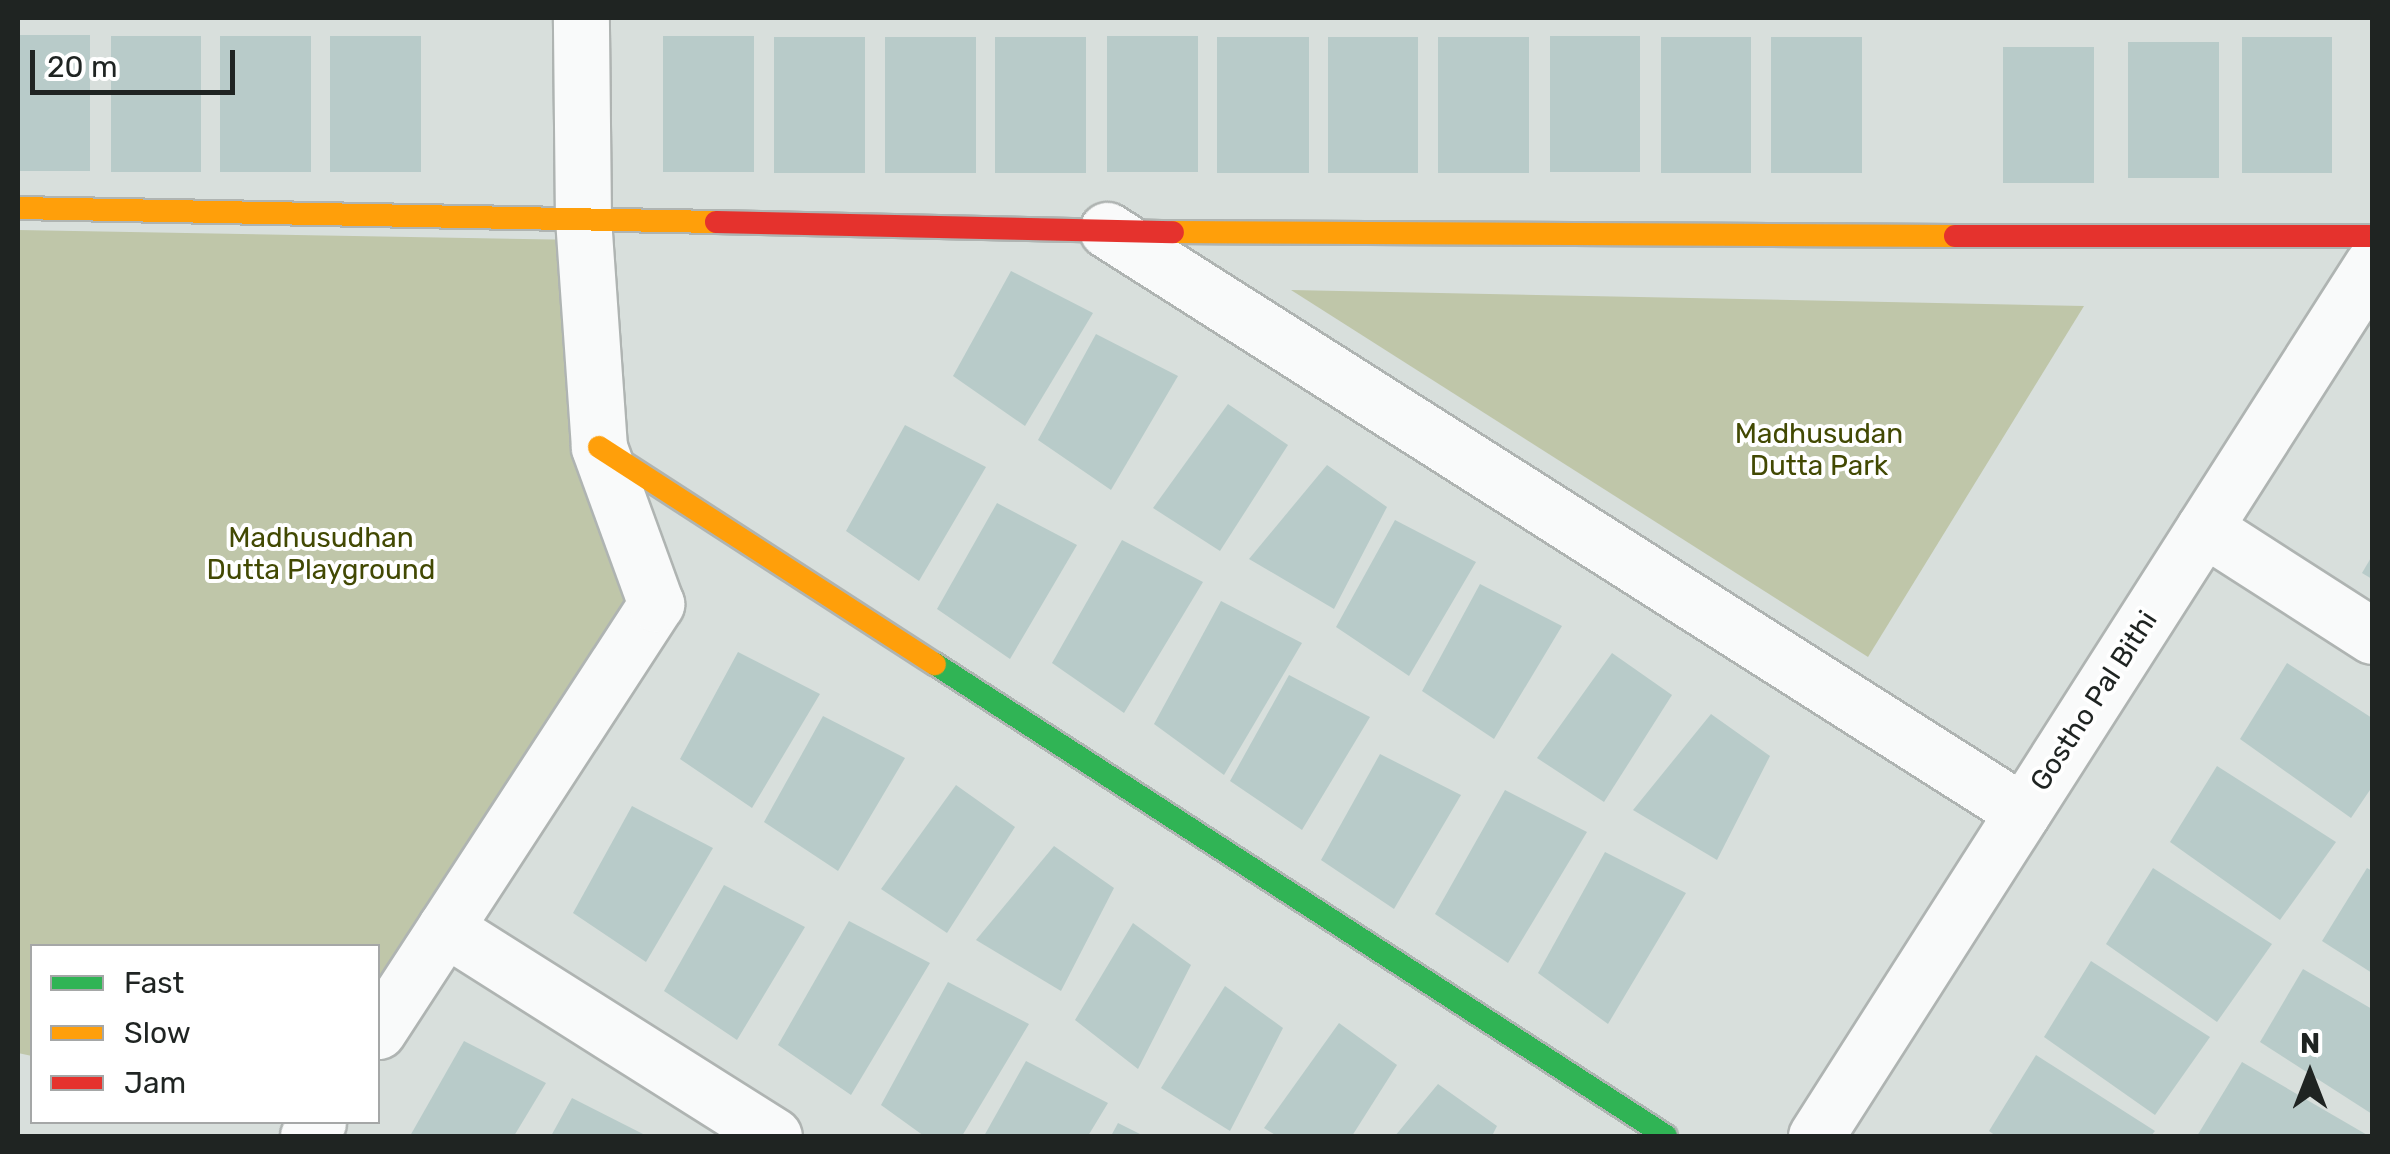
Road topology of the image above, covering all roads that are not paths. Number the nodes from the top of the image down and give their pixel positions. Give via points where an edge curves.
1 (581, 18) edge
2 (18, 208) edge
3 (584, 220) junction
4 (1106, 230) junction
5 (2372, 236) edge
6 (2372, 265) edge
7 (599, 447) junction
8 (2204, 528) junction
9 (2372, 636) edge
10 (2023, 812) junction
11 (446, 928) junction
12 (380, 1028) edge
13 (774, 1136) edge
14 (1666, 1136) edge
15 (1816, 1136) edge

1 - 3 street
2 - 3 street
3 - 4 street
3 - 7 street
4 - 5 street
4 - 10 street
6 - 8 street, Gostho Pal Bithi
7 - 11 street via 656,604
7 - 14 street
8 - 9 street
8 - 10 street, Gostho Pal Bithi
10 - 15 street, Gostho Pal Bithi
11 - 12 street
11 - 13 street

